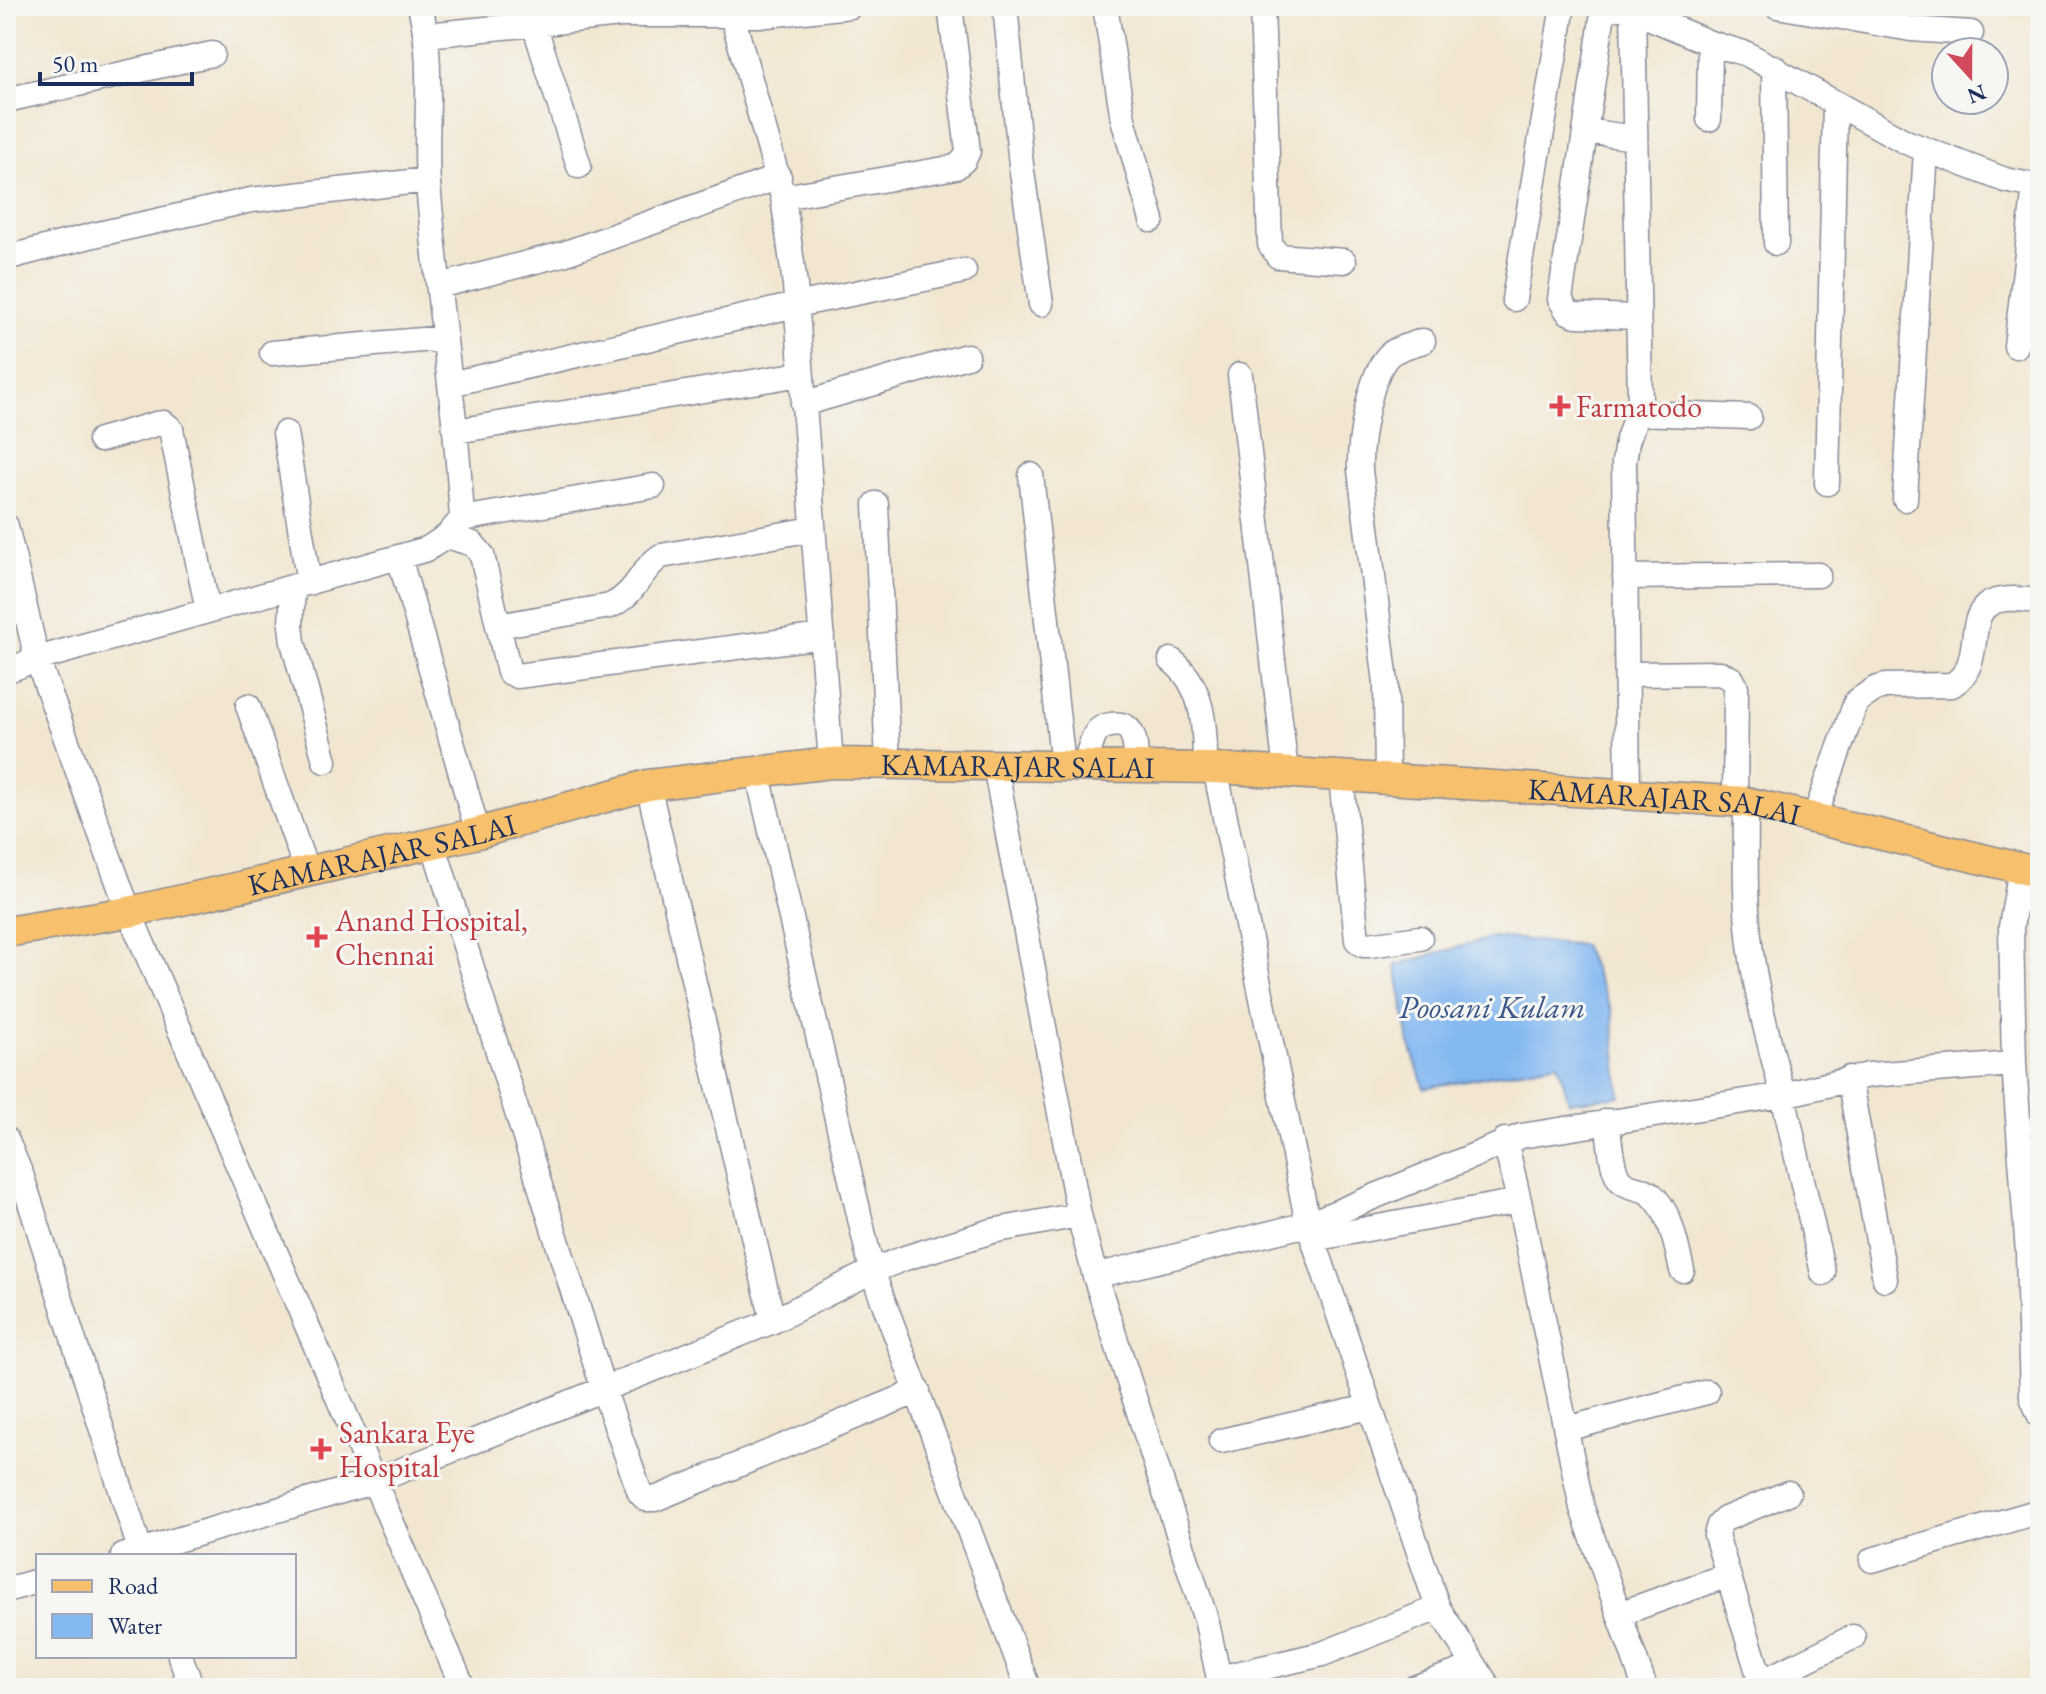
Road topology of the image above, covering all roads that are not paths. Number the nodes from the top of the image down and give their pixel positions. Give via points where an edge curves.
1 (420, 6) edge
2 (850, 6) edge
3 (950, 6) edge
4 (1005, 6) edge
5 (1105, 6) edge
6 (1262, 6) edge
7 (1563, 6) edge
8 (1606, 6) edge
9 (1777, 6) edge
10 (1633, 8) edge
11 (680, 11) edge
12 (770, 11) edge
13 (732, 15) junction
14 (534, 24) junction
15 (1971, 33) dead end
16 (427, 35) junction
17 (1710, 43) junction
18 (212, 54) dead end
19 (1774, 67) junction
20 (6, 100) edge
21 (1835, 103) junction
22 (1709, 119) dead end
23 (1586, 131) junction
24 (1635, 138) junction
25 (1926, 150) junction
26 (579, 166) dead end
27 (428, 180) junction
28 (781, 187) junction
29 (2038, 187) edge
30 (1152, 220) dead end
31 (1776, 243) dead end
32 (6, 258) edge
33 (1344, 261) dead end
34 (964, 271) dead end
35 (439, 286) junction
36 (1514, 299) dead end
37 (1041, 304) dead end
38 (796, 305) junction
39 (1638, 317) junction
40 (445, 338) junction
41 (1423, 341) dead end
42 (2016, 346) dead end
43 (272, 353) dead end
44 (967, 356) dead end
45 (801, 374) junction
46 (1240, 375) dead end
47 (450, 384) junction
48 (803, 404) junction
49 (1638, 413) junction
50 (1749, 417) dead end
51 (456, 431) junction
52 (285, 433) dead end
53 (100, 440) dead end
54 (1031, 475) dead end
55 (1827, 483) dead end
56 (653, 486) dead end
57 (1905, 499) dead end
58 (876, 504) dead end
59 (454, 528) junction
60 (813, 529) junction
61 (7, 533) edge
62 (399, 557) junction
63 (1818, 575) dead end
64 (1625, 577) junction
65 (301, 585) junction
66 (2040, 602) edge
67 (208, 611) junction
68 (498, 626) junction
69 (822, 636) junction
70 (37, 659) junction
71 (1171, 660) dead end
72 (6, 671) edge
73 (1627, 674) junction
74 (248, 706) dead end
75 (325, 761) dead end
76 (831, 763) junction
77 (888, 763) junction
78 (995, 765) junction
79 (1074, 766) junction
80 (1136, 767) junction
81 (1210, 768) junction
82 (757, 770) junction
83 (1286, 772) junction
84 (1341, 776) junction
85 (1387, 779) junction
86 (648, 785) junction
87 (1628, 794) junction
88 (1741, 802) junction
89 (1814, 819) junction
90 (478, 833) junction
91 (433, 843) junction
92 (2031, 870) edge
93 (307, 872) junction
94 (129, 912) junction
95 (6, 932) edge
96 (1420, 938) dead end
97 (2014, 1064) junction
98 (1849, 1078) junction
99 (1783, 1095) junction
100 (1607, 1121) junction
101 (6, 1139) edge
102 (1505, 1140) junction
103 (1402, 1185) junction
104 (1519, 1201) junction
105 (1079, 1215) junction
106 (1414, 1221) junction
107 (1310, 1232) junction
108 (1682, 1270) dead end
109 (872, 1271) junction
110 (1823, 1273) dead end
111 (1095, 1276) junction
112 (1885, 1279) dead end
113 (773, 1321) junction
114 (604, 1391) junction
115 (918, 1391) junction
116 (1707, 1392) dead end
117 (1369, 1407) junction
118 (2040, 1416) edge
119 (1566, 1429) junction
120 (1221, 1441) dead end
121 (375, 1481) junction
122 (1788, 1493) dead end
123 (2040, 1511) edge
124 (135, 1554) edge
125 (1872, 1560) dead end
126 (1728, 1575) junction
127 (36, 1582) edge
128 (6, 1590) edge
129 (1438, 1608) junction
130 (1619, 1614) junction
131 (1853, 1637) dead end
132 (181, 1658) edge
133 (1475, 1666) junction
134 (1220, 1683) edge
135 (1755, 1685) edge
136 (192, 1688) edge
137 (463, 1688) edge
138 (1028, 1688) edge
139 (1414, 1688) edge
140 (1489, 1688) edge
141 (1645, 1688) edge

1 - 16 street
2 - 12 street
3 - 28 street via 968,151 964,160 956,167
4 - 37 street
5 - 30 street via 1121,110
6 - 33 street via 1270,244 1284,258
7 - 36 street
8 - 10 street
8 - 23 street
9 - 15 street via 1911,29
10 - 17 street
10 - 24 street
11 - 13 street
11 - 14 street
12 - 13 street
13 - 28 street
14 - 16 street
14 - 26 street
16 - 27 street
17 - 19 street
17 - 22 street
18 - 20 street
19 - 21 street
19 - 31 street
21 - 25 street
21 - 55 street
23 - 24 street
23 - 39 street via 1560,299 1576,315
24 - 39 street
25 - 29 street
25 - 57 street
27 - 32 street via 251,200
27 - 35 street
28 - 35 street
28 - 38 street
29 - 42 street
34 - 38 street
35 - 40 street
38 - 45 street
38 - 47 street
39 - 49 street
40 - 43 street
40 - 47 street
41 - 85 street via 1388,357 1374,385 1361,435 1360,470 1386,683
44 - 48 street
45 - 48 street
45 - 51 street
46 - 83 street
47 - 51 street
48 - 60 street
49 - 50 street
49 - 64 street via 1625,451
51 - 59 street
52 - 65 street
53 - 67 street via 156,424 171,429
54 - 79 street
56 - 59 street
58 - 77 street
59 - 62 street via 427,549
59 - 68 street via 482,555
60 - 68 street via 661,556 635,589 610,606
60 - 69 street
61 - 70 street
62 - 65 street
62 - 90 street
63 - 64 street
64 - 73 street
65 - 67 street
65 - 75 street via 291,625 293,642
66 - 89 street via 2016,597 1990,603 1982,611 1966,672 1952,685 1885,686 1856,702
67 - 70 street
68 - 69 street via 509,672 517,676
69 - 76 street
70 - 72 street
70 - 94 street
71 - 81 street via 1183,669 1202,710
73 - 87 street
73 - 88 street via 1720,673 1732,679
74 - 93 street
76 - 77 main road, KAMARAJAR SALAI
76 - 82 main road, KAMARAJAR SALAI
77 - 78 main road, KAMARAJAR SALAI
78 - 79 main road, KAMARAJAR SALAI
78 - 105 street
79 - 80 main road, KAMARAJAR SALAI
79 - 80 street via 1096,732 1118,724 1134,736
80 - 81 main road, KAMARAJAR SALAI
81 - 83 main road, KAMARAJAR SALAI
81 - 107 street
82 - 86 main road, KAMARAJAR SALAI
82 - 109 street
83 - 84 main road, KAMARAJAR SALAI
84 - 85 main road, KAMARAJAR SALAI
84 - 96 street via 1357,940 1369,945
85 - 87 main road, KAMARAJAR SALAI
86 - 90 main road, KAMARAJAR SALAI
86 - 113 street
87 - 88 main road, KAMARAJAR SALAI
88 - 89 main road, KAMARAJAR SALAI
88 - 99 street via 1750,946
89 - 92 main road, KAMARAJAR SALAI
90 - 91 main road, KAMARAJAR SALAI
91 - 93 main road, KAMARAJAR SALAI
91 - 114 street
92 - 97 street via 2011,927
93 - 94 main road, KAMARAJAR SALAI
94 - 95 main road, KAMARAJAR SALAI
94 - 121 street
97 - 98 street
97 - 118 street via 2032,1397
98 - 99 street
98 - 112 street
99 - 100 street
99 - 110 street
100 - 102 street
100 - 108 street via 1617,1175 1624,1185 1649,1192 1659,1203
101 - 124 street
102 - 103 street
102 - 104 street
103 - 106 street
103 - 107 street
104 - 106 street
104 - 119 street
105 - 109 street via 992,1231
105 - 111 street
106 - 107 street
107 - 111 street
107 - 117 street
109 - 113 street
109 - 115 street
111 - 134 street via 1207,1623
113 - 114 street
114 - 115 street via 646,1499
114 - 121 street
115 - 138 street
116 - 119 street
117 - 120 street
117 - 129 street
119 - 130 street via 1582,1508
121 - 124 street
121 - 137 street
122 - 126 street via 1719,1525 1716,1535
123 - 125 street
126 - 130 street
126 - 135 street
127 - 128 street
129 - 133 street
129 - 134 street via 1322,1654
130 - 141 street
131 - 135 street
132 - 136 street
133 - 139 street
133 - 140 street

